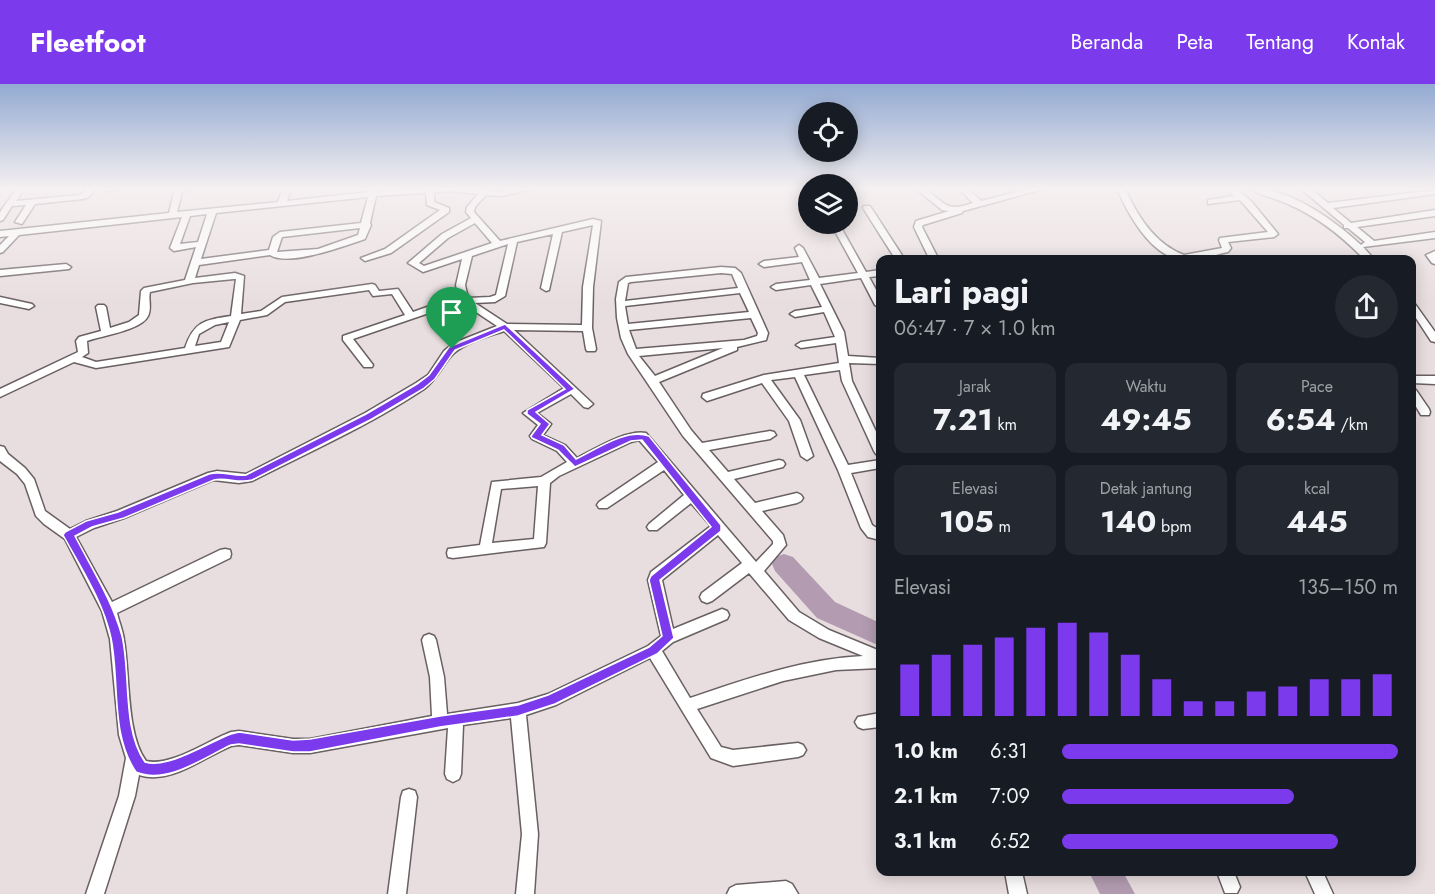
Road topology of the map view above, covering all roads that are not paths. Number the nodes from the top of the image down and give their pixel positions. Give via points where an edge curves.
1 (367, 225) edge
2 (86, 226) edge
3 (182, 226) edge
4 (207, 226) edge
5 (360, 226) edge
6 (424, 226) edge
7 (463, 226) edge
8 (481, 226) edge
9 (576, 226) edge
10 (598, 226) edge
11 (879, 226) edge
12 (918, 226) edge
13 (1142, 226) edge
14 (1267, 226) edge
15 (1333, 226) edge
16 (1347, 226) edge
17 (558, 230) junction
18 (16, 233) junction
19 (0, 234) edge
20 (841, 234) edge
21 (1435, 235) edge
22 (513, 240) junction
23 (201, 244) junction
24 (498, 244) junction
25 (1372, 244) junction
26 (1358, 246) junction
27 (799, 248) dead end
28 (0, 250) edge
29 (273, 252) junction
30 (468, 254) junction
31 (1435, 254) edge
32 (898, 255) edge
33 (932, 255) edge
34 (1173, 255) edge
35 (1196, 255) edge
36 (1366, 255) edge
37 (365, 258) dead end
38 (805, 259) junction
39 (1435, 261) edge
40 (195, 263) junction
41 (764, 264) dead end
42 (66, 267) dead end
43 (0, 273) edge
44 (876, 274) edge
45 (864, 275) junction
46 (190, 280) junction
47 (815, 282) junction
48 (776, 287) dead end
49 (546, 288) dead end
50 (743, 290) junction
51 (876, 298) edge
52 (464, 299) junction
53 (0, 300) edge
54 (622, 304) junction
55 (29, 306) dead end
56 (101, 307) dead end
57 (828, 309) junction
58 (1416, 311) edge
59 (795, 314) dead end
60 (409, 315) junction
61 (753, 315) junction
62 (236, 318) junction
63 (505, 327) junction
64 (624, 327) junction
65 (586, 328) junction
66 (1416, 329) edge
67 (106, 331) junction
68 (1432, 333) edge
69 (841, 339) junction
70 (745, 343) junction
71 (801, 345) dead end
72 (591, 349) dead end
73 (189, 350) junction
74 (633, 353) junction
75 (73, 358) junction
76 (876, 361) edge
77 (844, 363) junction
78 (368, 365) dead end
79 (798, 372) junction
80 (764, 378) junction
81 (1416, 380) edge
82 (1435, 380) edge
83 (654, 381) junction
84 (571, 389) junction
85 (0, 393) edge
86 (707, 397) dead end
87 (1416, 399) edge
88 (588, 404) dead end
89 (1425, 412) dead end
90 (770, 435) dead end
91 (876, 443) edge
92 (699, 448) junction
93 (1, 455) edge
94 (807, 456) dead end
95 (575, 464) junction
96 (664, 464) junction
97 (779, 464) dead end
98 (876, 465) edge
99 (844, 470) junction
100 (725, 477) junction
101 (544, 481) junction
102 (691, 496) junction
103 (797, 498) dead end
104 (603, 505) dead end
105 (752, 508) junction
106 (653, 527) dead end
107 (718, 528) junction
108 (876, 534) edge
109 (69, 535) junction
110 (485, 550) junction
111 (453, 553) dead end
112 (225, 554) dead end
113 (755, 567) junction
114 (707, 597) dead end
115 (109, 610) junction
116 (722, 615) dead end
117 (668, 638) junction
118 (429, 640) dead end
119 (653, 650) junction
120 (876, 657) edge
121 (876, 659) edge
122 (686, 706) junction
123 (518, 711) junction
124 (876, 720) edge
125 (448, 721) junction
126 (863, 722) dead end
127 (798, 750) dead end
128 (134, 758) junction
129 (453, 774) dead end
130 (409, 797) dead end
131 (1015, 876) edge
132 (1316, 876) edge
133 (95, 894) edge
134 (397, 894) edge
135 (525, 894) edge
136 (736, 894) edge
137 (789, 894) edge
138 (1018, 894) edge
139 (1324, 894) edge

1 - 29 street via 362,237 330,249 278,256
2 - 18 street
3 - 23 street via 174,248
4 - 23 street
5 - 29 street via 280,235
6 - 37 street via 388,251
7 - 30 street via 412,263 423,269
8 - 24 street
9 - 17 street
10 - 65 street
11 - 32 street
12 - 33 street
13 - 34 street
14 - 35 street via 1274,234 1223,240 1225,250
15 - 26 street
16 - 25 street
17 - 22 street
17 - 49 street
18 - 19 street
18 - 28 street
20 - 45 street
21 - 25 street
22 - 24 street
22 - 52 street via 500,296 492,300
23 - 40 street
24 - 30 street
25 - 26 street
26 - 36 street
27 - 38 street
29 - 40 street
30 - 52 street via 461,284
31 - 39 street via 1430,255
38 - 41 street
38 - 47 street
40 - 46 street
42 - 43 street
44 - 45 street
45 - 47 street
45 - 51 street
46 - 62 street via 241,278
46 - 67 street via 147,290 140,320
47 - 48 street
47 - 57 street
50 - 54 street
50 - 54 street via 736,273 728,270 629,279 622,285
50 - 61 street
52 - 60 street
52 - 63 street
53 - 55 street
54 - 64 street
56 - 67 street
57 - 59 street
57 - 69 street
58 - 68 street
60 - 62 street via 395,291 376,294 369,287 282,300 264,313
60 - 78 street via 347,338
61 - 64 street
61 - 70 street via 763,335
62 - 73 street via 198,329
62 - 73 street via 225,345
63 - 65 street
63 - 84 street
63 - 109 street via 452,349 427,381 380,410 249,478 212,476
64 - 74 street
65 - 72 street
66 - 68 street
67 - 75 street via 83,339 84,352
69 - 71 street
69 - 77 street
70 - 74 street
70 - 83 street
73 - 75 street via 96,365
74 - 83 street
75 - 85 street
76 - 77 street
77 - 79 street
77 - 91 street via 847,381
79 - 80 street
79 - 99 street
80 - 86 street
80 - 94 street via 794,420
81 - 82 street
83 - 92 street
84 - 88 street
84 - 95 street via 529,413 545,424 536,436 561,448
87 - 89 street
90 - 92 street
92 - 100 street
93 - 109 street via 30,482 40,513
95 - 96 street via 639,436 645,438
95 - 101 street
96 - 102 street
96 - 104 street
97 - 100 street
98 - 99 street
99 - 108 street via 867,528
100 - 105 street
101 - 110 street via 496,485
101 - 110 street via 540,543
102 - 106 street
102 - 107 street
103 - 105 street
105 - 113 street via 780,544
107 - 113 street
107 - 117 street via 654,580
109 - 115 street
110 - 111 street
112 - 115 street
113 - 114 street
113 - 120 street via 801,622
115 - 128 street via 117,639 127,735
116 - 117 street
117 - 119 street
118 - 125 street
119 - 122 street
119 - 123 street via 551,700
121 - 122 street via 783,674
122 - 127 street via 712,749 721,756
123 - 125 street
123 - 135 street via 530,834
124 - 126 street
125 - 128 street via 310,746 239,738 153,771 141,768
125 - 129 street
128 - 133 street via 127,796
130 - 134 street
131 - 138 street
132 - 139 street
136 - 137 street via 778,889

